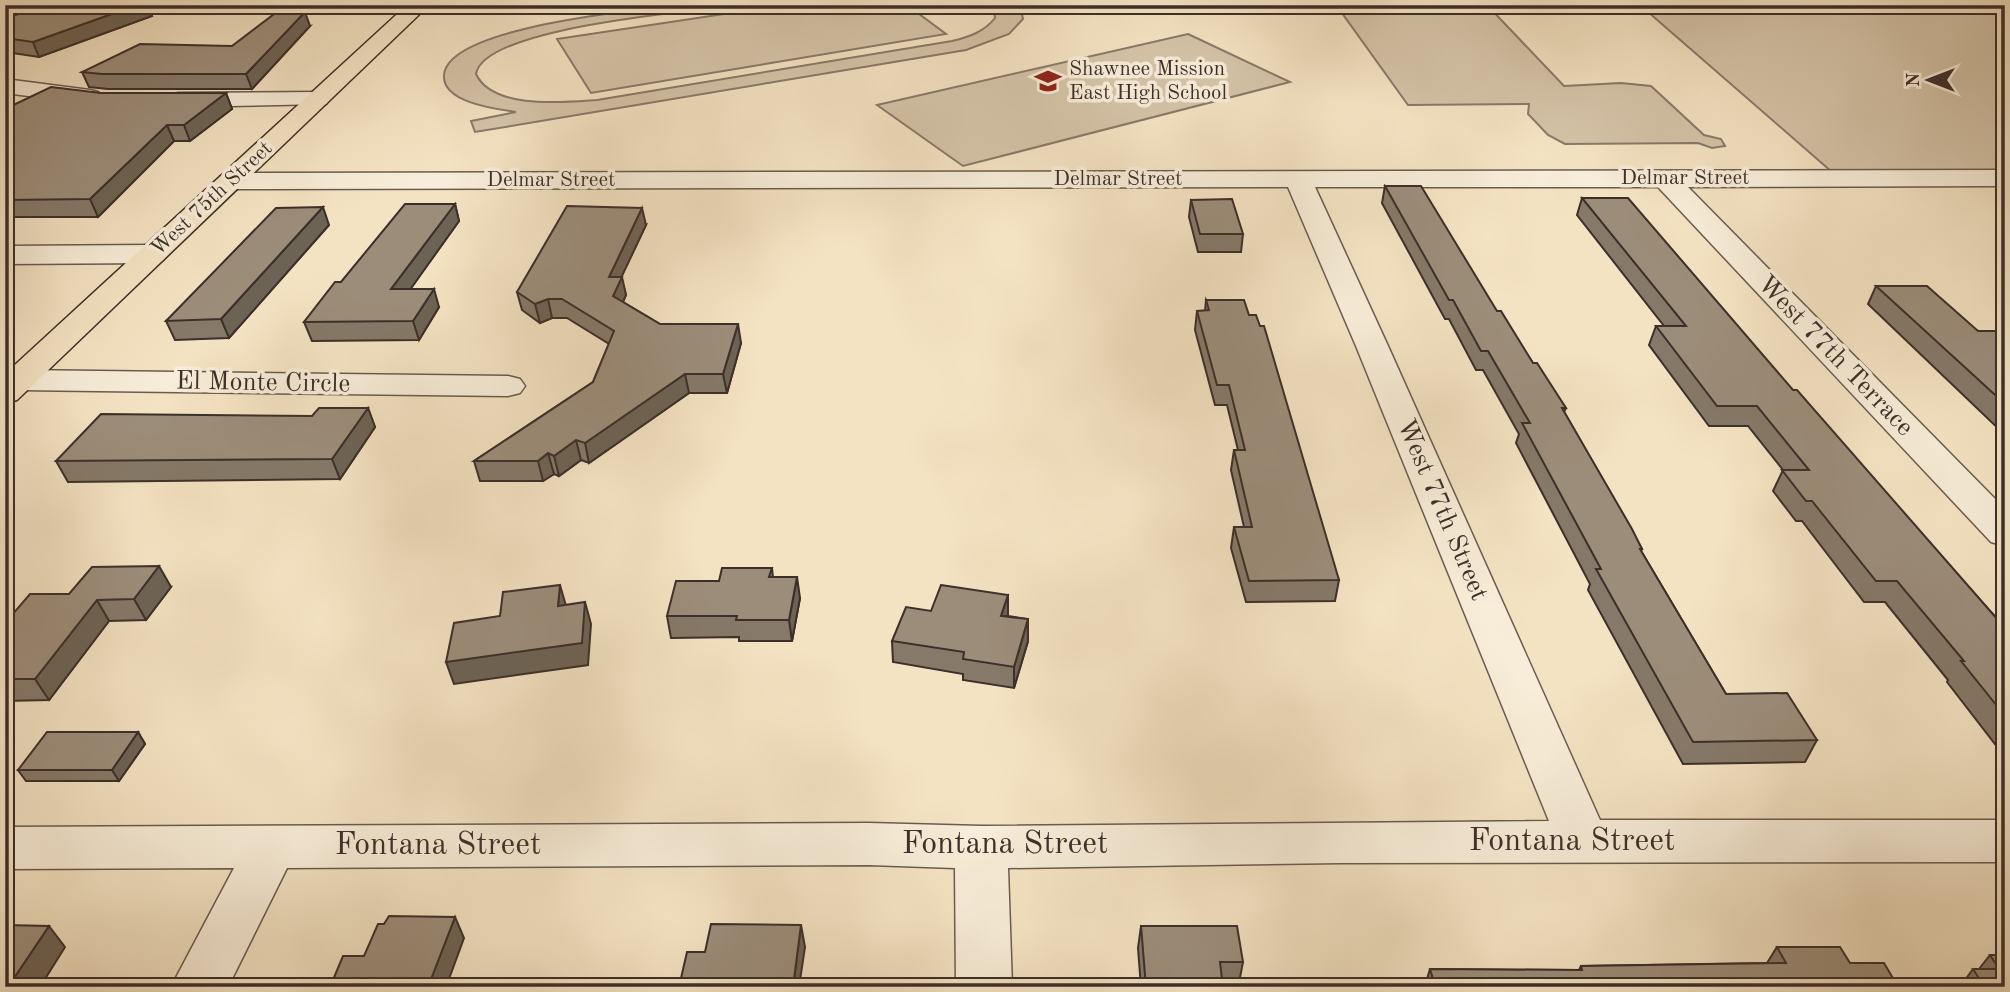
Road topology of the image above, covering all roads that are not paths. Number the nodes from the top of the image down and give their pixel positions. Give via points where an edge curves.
1 (419, 5) edge
2 (5, 86) edge
3 (108, 99) edge
4 (318, 99) junction
5 (156, 100) edge
6 (1665, 178) junction
7 (2005, 178) edge
8 (231, 180) junction
9 (1298, 180) junction
10 (5, 254) edge
11 (153, 254) junction
12 (508, 386) dead end
13 (12, 387) edge
14 (2005, 533) edge
15 (1583, 841) junction
16 (2005, 841) edge
17 (981, 847) junction
18 (5, 848) edge
19 (271, 849) junction
20 (199, 987) edge
21 (984, 987) edge

1 - 4 main road, West 75th Street
2 - 3 street
4 - 5 street
4 - 8 main road, West 75th Street
6 - 7 street, Delmar Street
6 - 9 street, Delmar Street
6 - 14 street, West 77th Terrace
8 - 9 street, Delmar Street
8 - 11 main road, West 75th Street
9 - 15 street, West 77th Street
10 - 11 street
11 - 13 main road, West 75th Street
12 - 13 street, El Monte Circle
15 - 16 street, Fontana Street
15 - 17 street, Fontana Street
17 - 19 street, Fontana Street via 364,845
17 - 21 street
18 - 19 street, Fontana Street
19 - 20 street

